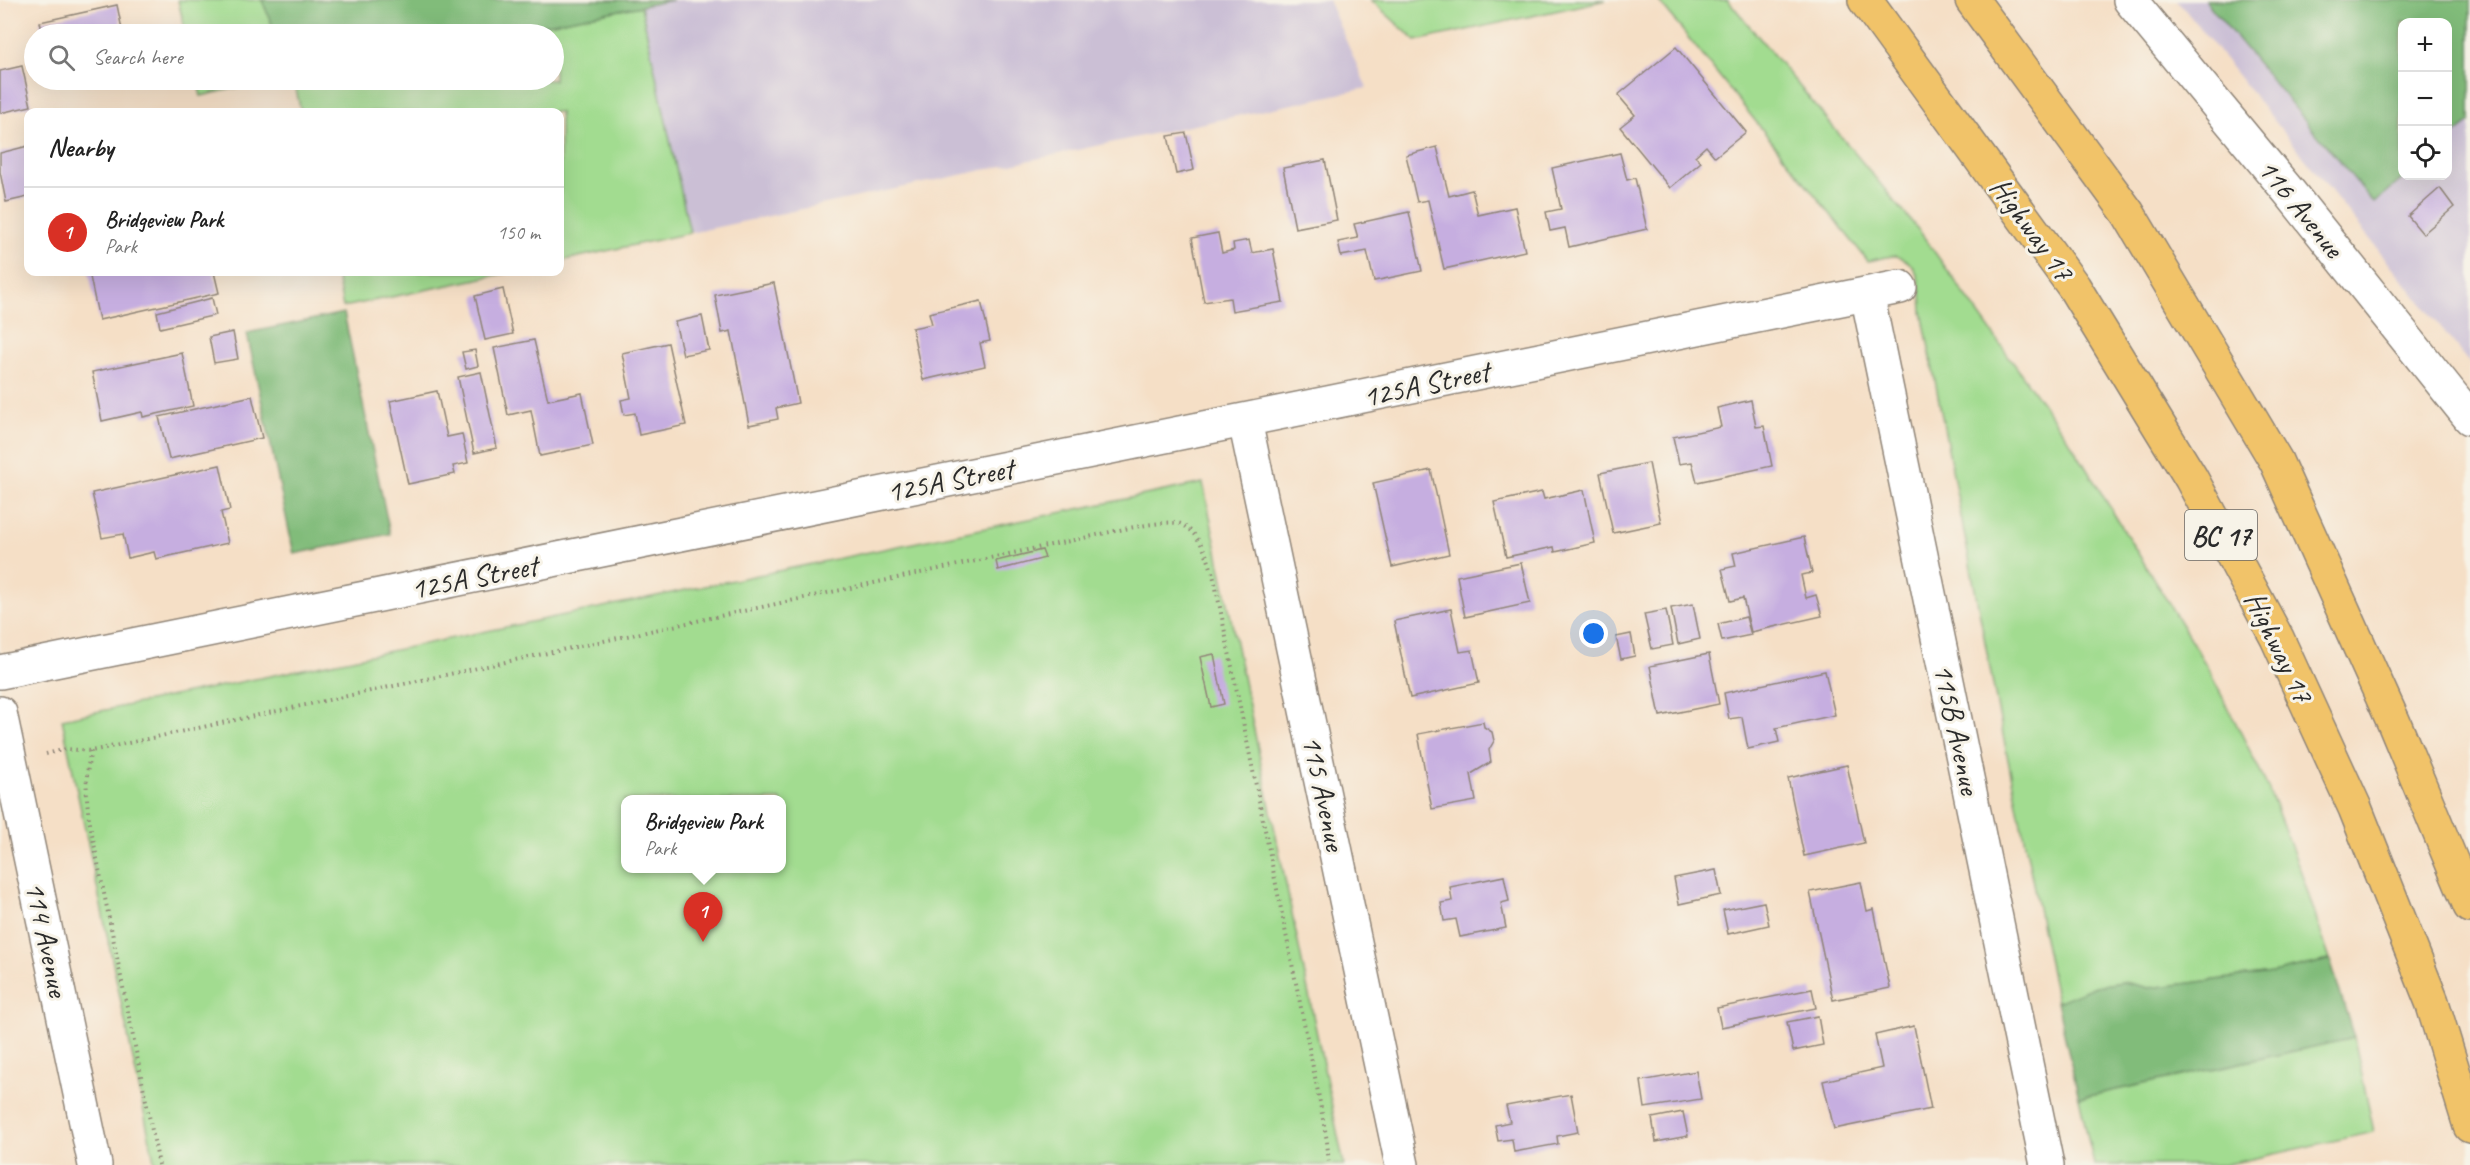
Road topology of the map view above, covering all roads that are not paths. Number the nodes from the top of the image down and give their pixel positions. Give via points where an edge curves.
1 (1865, 0) edge
2 (1972, 0) edge
3 (2130, 0) edge
4 (1900, 287) dead end
5 (1867, 294) junction
6 (2470, 418) edge
7 (1245, 421) junction
8 (0, 672) edge
9 (0, 713) edge
10 (2470, 906) edge
11 (2470, 1126) edge
12 (95, 1165) edge
13 (1402, 1165) edge
14 (2047, 1165) edge

1 - 11 highway, Highway 17 / BC 17 via 2074,287 2191,478 2277,638 2355,808 2432,1002
2 - 10 highway, BC 17 via 2128,213 2276,461 2394,723
3 - 6 street, 116 Avenue
4 - 5 street, 125A Street
5 - 7 street, 125A Street
5 - 14 street, 115B Avenue
7 - 8 street, 125A Street
7 - 13 street, 115 Avenue
9 - 12 street, 114 Avenue

